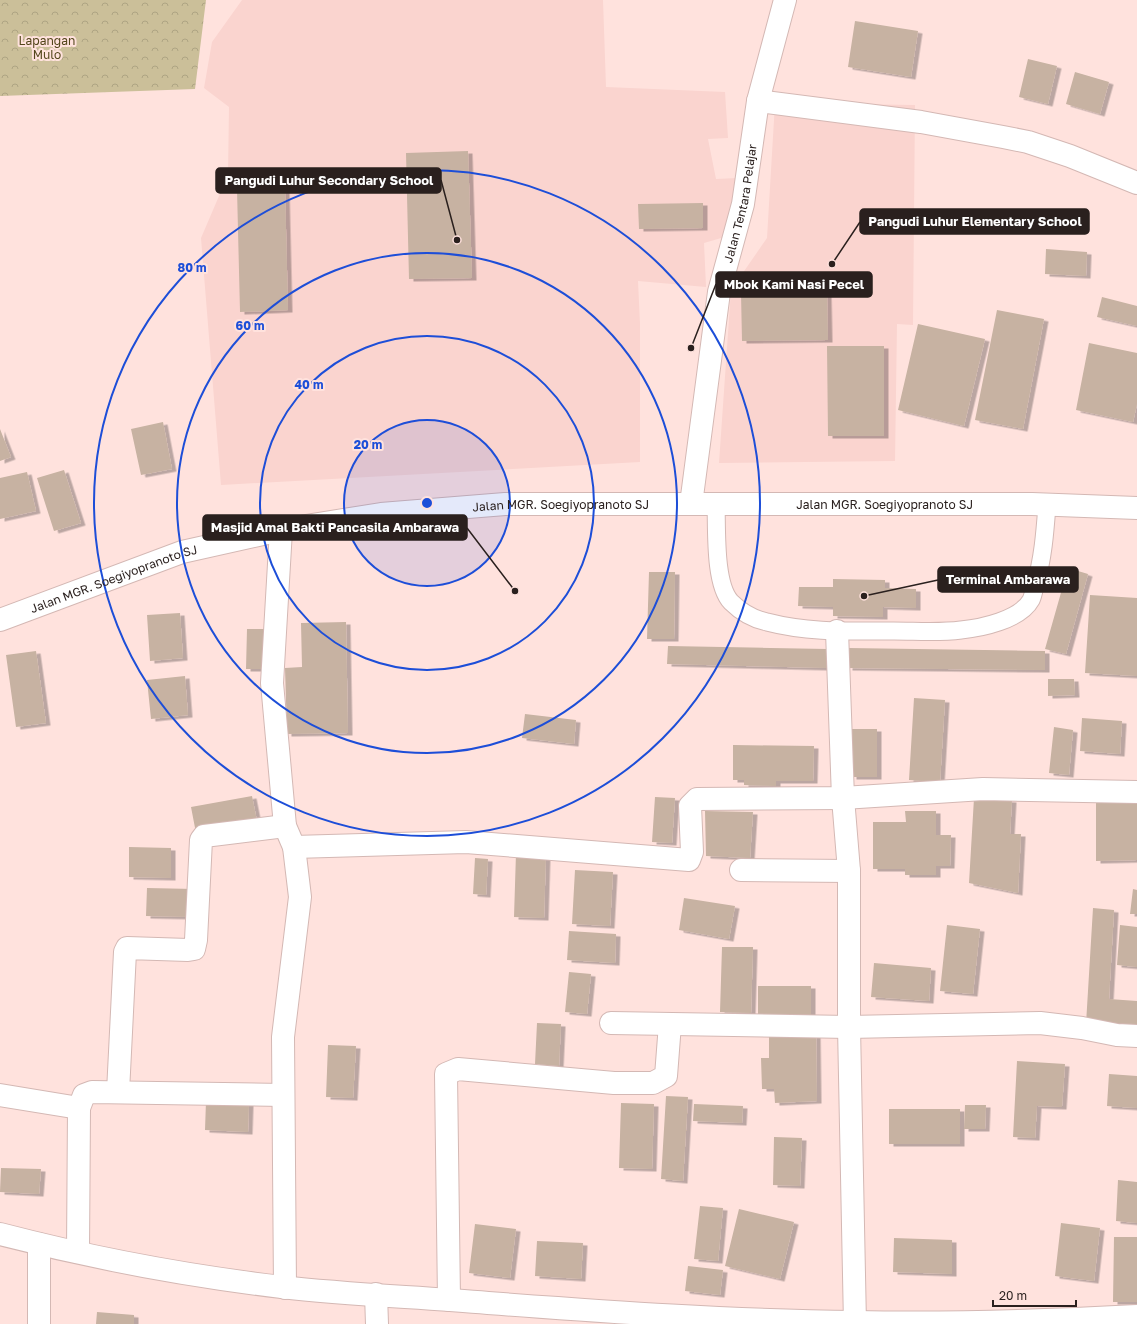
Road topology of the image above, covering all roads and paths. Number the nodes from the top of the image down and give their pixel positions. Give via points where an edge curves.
1 (785, 0) edge
2 (758, 101) junction
3 (1137, 183) edge
4 (691, 504) junction
5 (716, 504) junction
6 (1048, 505) junction
7 (1137, 508) edge
8 (280, 530) junction
9 (0, 620) edge
10 (837, 632) junction
11 (1137, 792) edge
12 (843, 798) junction
13 (286, 826) junction
14 (294, 847) junction
15 (741, 870) dead end
16 (849, 871) junction
17 (611, 1023) dead end
18 (670, 1024) junction
19 (849, 1027) junction
20 (1137, 1036) edge
21 (118, 1092) junction
22 (0, 1095) edge
23 (283, 1095) junction
24 (79, 1108) junction
25 (0, 1234) edge
26 (39, 1244) junction
27 (78, 1252) junction
28 (285, 1288) junction
29 (376, 1294) junction
30 (449, 1300) junction
31 (1137, 1316) edge
32 (855, 1323) edge
33 (1027, 1323) edge
34 (39, 1324) edge
35 (377, 1324) edge

1 - 2 street, Jalan Tentara Pelajar
2 - 3 street via 921,122 1028,142
2 - 4 street, Jalan Tentara Pelajar via 743,204 719,292
4 - 5 street, Jalan MGR. Soegiyopranoto SJ
4 - 8 street, Jalan MGR. Soegiyopranoto SJ via 505,504 381,514
5 - 6 street, Jalan MGR. Soegiyopranoto SJ
5 - 10 lane via 718,558 721,578 730,600 745,614 766,622 799,629
6 - 7 street, Jalan MGR. Soegiyopranoto SJ
6 - 10 lane via 1031,601 1014,616 988,625 960,630
8 - 9 street, Jalan MGR. Soegiyopranoto SJ via 182,552
8 - 13 street via 272,683
10 - 12 street
11 - 12 street via 983,789
12 - 14 street via 697,799 690,806 692,852 689,860 466,842
12 - 16 street
13 - 14 street
13 - 21 street via 204,836 200,840 194,948 127,948
14 - 23 street via 300,897 283,1037
15 - 16 street
16 - 19 street
17 - 18 street
18 - 19 street
18 - 30 street via 666,1076 653,1083 614,1083 458,1069 446,1074
19 - 20 street via 1040,1023
19 - 32 street
21 - 23 street
21 - 24 street via 92,1092 84,1095
22 - 24 street
23 - 28 street
24 - 27 street
25 - 26 street
26 - 27 street
26 - 34 street
27 - 28 street via 205,1277
28 - 29 street
29 - 30 street
29 - 35 street
30 - 32 street via 663,1315
31 - 33 street
32 - 33 street

